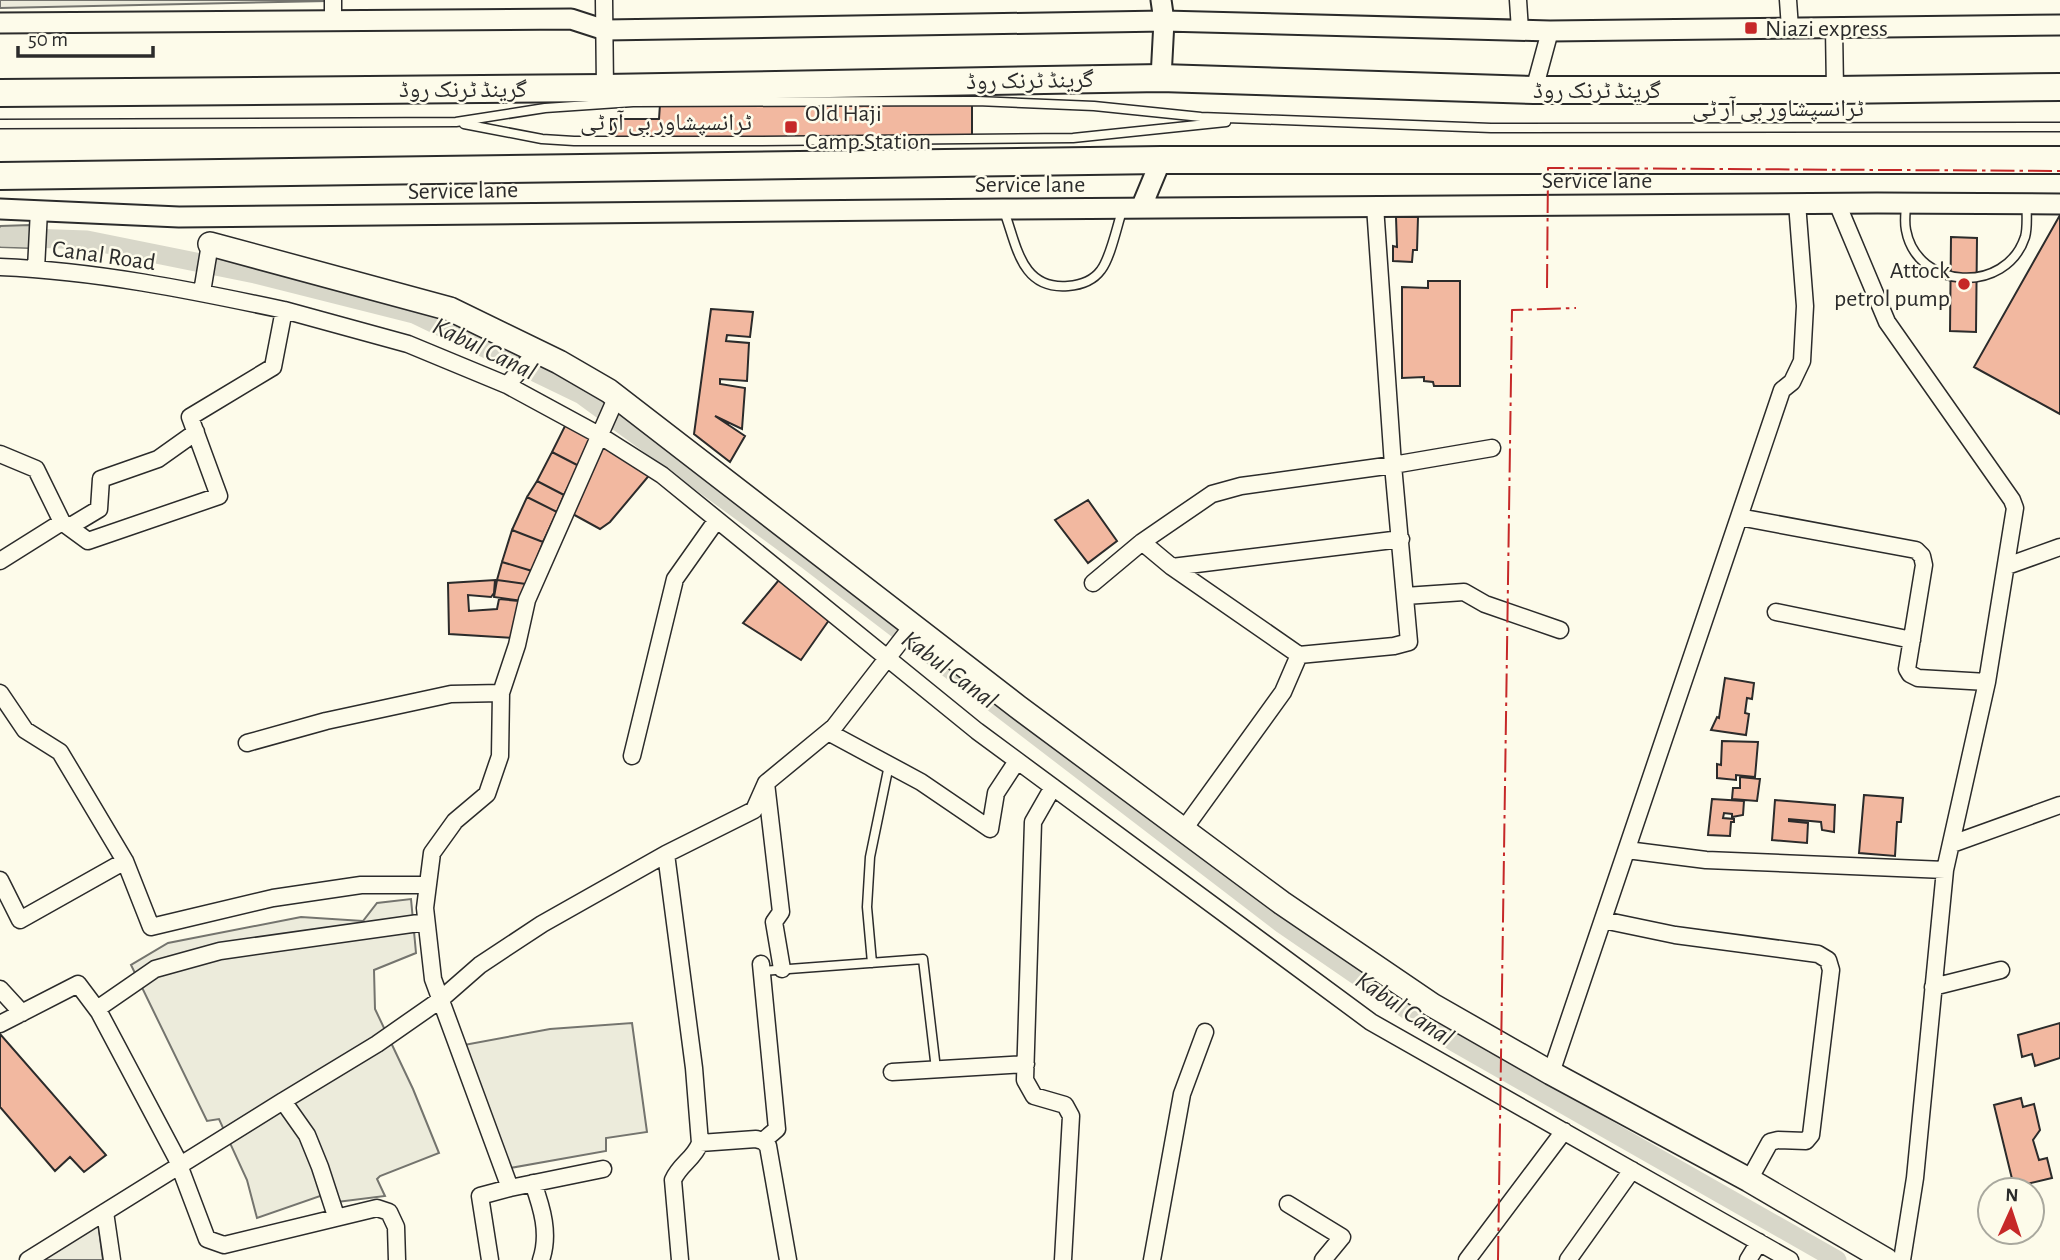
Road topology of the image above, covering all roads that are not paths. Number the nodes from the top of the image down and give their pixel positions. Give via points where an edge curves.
1 (332, 0) edge
2 (604, 0) edge
3 (1161, 0) edge
4 (1518, 0) edge
5 (1788, 0) edge
6 (333, 21) junction
7 (1164, 21) junction
8 (0, 23) edge
9 (2060, 25) edge
10 (1790, 28) junction
11 (1834, 28) junction
12 (605, 30) junction
13 (1520, 30) junction
14 (1550, 31) junction
15 (1161, 78) junction
16 (2060, 87) edge
17 (605, 88) junction
18 (1534, 90) junction
19 (1835, 90) junction
20 (0, 93) edge
21 (1253, 119) junction
22 (456, 122) junction
23 (0, 124) edge
24 (2057, 126) edge
25 (1161, 160) junction
26 (2060, 160) edge
27 (0, 176) edge
28 (1797, 203) junction
29 (1837, 203) junction
30 (1906, 203) junction
31 (2027, 203) junction
32 (2060, 204) edge
33 (1375, 206) junction
34 (1132, 208) junction
35 (0, 209) edge
36 (1003, 209) junction
37 (39, 215) junction
38 (179, 217) junction
39 (209, 251) junction
40 (36, 264) junction
41 (0, 267) edge
42 (203, 287) junction
43 (284, 310) junction
44 (534, 355) junction
45 (509, 383) junction
46 (615, 399) junction
47 (196, 432) junction
48 (600, 433) junction
49 (1492, 448) dead end
50 (0, 454) edge
51 (1393, 465) junction
52 (1739, 517) junction
53 (716, 521) junction
54 (65, 525) junction
55 (1401, 539) junction
56 (1142, 542) junction
57 (2060, 547) edge
58 (0, 561) edge
59 (2007, 566) junction
60 (1172, 567) junction
61 (1093, 583) dead end
62 (1405, 596) junction
63 (1776, 612) dead end
64 (912, 626) junction
65 (1560, 630) dead end
66 (1912, 639) junction
67 (1299, 655) junction
68 (887, 657) junction
69 (1987, 682) junction
70 (0, 693) edge
71 (501, 693) junction
72 (828, 732) junction
73 (247, 743) dead end
74 (632, 756) dead end
75 (1017, 761) junction
76 (889, 765) junction
77 (766, 783) junction
78 (1053, 788) junction
79 (2060, 805) edge
80 (1184, 829) junction
81 (1952, 844) junction
82 (1627, 850) junction
83 (666, 854) junction
84 (125, 861) junction
85 (1945, 870) junction
86 (0, 880) edge
87 (428, 885) junction
88 (1603, 920) junction
89 (426, 922) junction
90 (872, 963) junction
91 (762, 967) joint
92 (782, 969) junction
93 (2001, 970) dead end
94 (1933, 987) junction
95 (0, 989) edge
96 (440, 1000) junction
97 (97, 1009) junction
98 (22, 1013) junction
99 (0, 1024) edge
100 (1205, 1032) dead end
101 (1026, 1064) junction
102 (936, 1069) junction
103 (892, 1072) dead end
104 (1552, 1073) junction
105 (284, 1101) junction
106 (1563, 1131) junction
107 (763, 1140) junction
108 (700, 1143) junction
109 (180, 1166) junction
110 (603, 1169) dead end
111 (1632, 1170) junction
112 (1749, 1180) junction
113 (533, 1184) junction
114 (510, 1188) junction
115 (1287, 1204) dead end
116 (105, 1212) junction
117 (336, 1216) junction
118 (1759, 1242) junction
119 (28, 1260) edge
120 (112, 1260) edge
121 (397, 1260) edge
122 (490, 1260) edge
123 (541, 1260) edge
124 (680, 1260) edge
125 (788, 1260) edge
126 (1063, 1260) edge
127 (1152, 1260) edge
128 (1323, 1260) edge
129 (1467, 1260) edge
130 (1567, 1260) edge
131 (1748, 1260) edge
132 (1790, 1260) edge
133 (1886, 1260) edge
134 (1902, 1260) edge

1 - 6 street
2 - 12 street
3 - 7 street
4 - 13 street
5 - 10 street
6 - 8 street
6 - 12 street via 571,19
7 - 12 street
7 - 13 street
7 - 15 street
9 - 11 street
10 - 11 street
10 - 14 street
11 - 19 street
12 - 17 street
13 - 14 street
14 - 18 street
15 - 17 highway, گرینڈ ٹرنک روڈ
15 - 18 highway, گرینڈ ٹرنک روڈ
16 - 19 highway, گرینڈ ٹرنک روڈ
17 - 20 highway, گرینڈ ٹرنک روڈ
18 - 19 highway, گرینڈ ٹرنک روڈ
21 - 22 lane, ٹرانسپشاور بی آر ٹی via 1039,102 633,102 545,108
21 - 22 lane, ٹرانسپشاور بی آر ٹی via 1073,138 756,141 542,139
21 - 24 lane, ٹرانسپشاور بی آر ٹی via 1491,128
22 - 23 lane, ٹرانسپشاور بی آر ٹی
25 - 26 highway
25 - 27 highway
25 - 34 street
28 - 29 street, Service lane
28 - 33 street, Service lane
28 - 52 street via 1805,306 1802,361 1792,382 1782,390
29 - 30 street, Service lane
29 - 59 street via 1887,322 2012,500 2015,508
30 - 31 street, Service lane
30 - 31 lane via 1906,230 1917,254 1937,272 1963,279 1990,275 2012,259 2025,236
31 - 32 street, Service lane
33 - 34 street, Service lane
33 - 51 street
34 - 36 street, Service lane
34 - 36 lane via 1103,268 1093,279 1065,286 1030,276
35 - 37 street, Service lane
36 - 38 street, Service lane
37 - 38 street, Service lane
37 - 40 street
38 - 39 street
39 - 42 street
39 - 44 main road via 450,309
40 - 41 street, Canal Road
40 - 42 street, Canal Road
42 - 43 street, Canal Road
43 - 45 street, Canal Road via 408,344
43 - 47 street via 273,368 190,417
44 - 45 street
44 - 46 main road
45 - 48 street, Canal Road
46 - 48 street
46 - 64 main road
47 - 54 street via 158,459 101,479 99,509
47 - 54 street via 219,496 88,541
48 - 53 street, Canal Road via 662,475
48 - 71 street via 527,600
49 - 51 street
50 - 54 street via 36,470
51 - 55 street
51 - 56 street via 1212,494
52 - 66 street via 1916,550 1924,565
52 - 82 street
53 - 68 street, Canal Road
53 - 74 street via 675,579
54 - 58 street
55 - 60 street
55 - 62 street
56 - 60 street
56 - 61 street
57 - 59 street
59 - 69 street
60 - 67 street
62 - 65 street via 1464,592
62 - 67 street via 1409,642
63 - 66 street
64 - 68 street
64 - 80 main road
66 - 69 street via 1910,674
67 - 80 street via 1283,692
68 - 72 street
68 - 75 street, Canal Road
69 - 81 street
70 - 84 street via 25,730 60,751
71 - 73 street via 451,694
71 - 87 street via 500,756 487,794 455,821 432,853
72 - 76 street
72 - 77 street
75 - 76 street via 996,793 990,828
75 - 78 street, Canal Road
76 - 90 lane via 870,857 867,907
77 - 83 street via 754,810
77 - 92 street via 781,912 774,922
78 - 101 street via 1033,822
78 - 106 street, Canal Road via 1371,1022
79 - 81 street
80 - 104 main road via 1282,903 1432,1005
81 - 85 street
82 - 85 street via 1706,860
82 - 88 street
83 - 96 street via 542,924 480,965
83 - 108 street
84 - 86 street via 20,919
84 - 87 street via 151,927 273,898 361,885
85 - 94 street
87 - 89 street
88 - 104 street
88 - 112 street via 1675,935 1818,954 1828,960 1831,970 1811,1135 1806,1141 1770,1142
89 - 96 street
89 - 97 street via 220,951 155,970
90 - 92 lane
90 - 102 lane via 923,959
91 - 92 lane
91 - 107 street via 777,1129
93 - 94 street
94 - 134 street
95 - 98 street
96 - 105 street
96 - 114 street
97 - 98 street via 78,984
97 - 109 street
98 - 99 street
100 - 127 street via 1182,1094
101 - 102 street
101 - 126 street via 1025,1080 1034,1096 1065,1105 1071,1116
102 - 103 street
104 - 112 main road
105 - 109 street
105 - 117 street via 307,1135
106 - 111 street, Canal Road
106 - 129 street
107 - 108 street
107 - 125 street via 768,1146
108 - 124 street via 673,1180
109 - 116 street
109 - 117 street via 207,1239 224,1245
110 - 113 street
111 - 118 street, Canal Road
111 - 130 street
112 - 133 main road
113 - 114 street
113 - 123 street via 544,1214
114 - 122 street via 480,1196
115 - 128 street via 1342,1237
116 - 119 street
116 - 120 street
117 - 121 street via 377,1208 389,1213 396,1227
118 - 131 street
118 - 132 street, Canal Road

